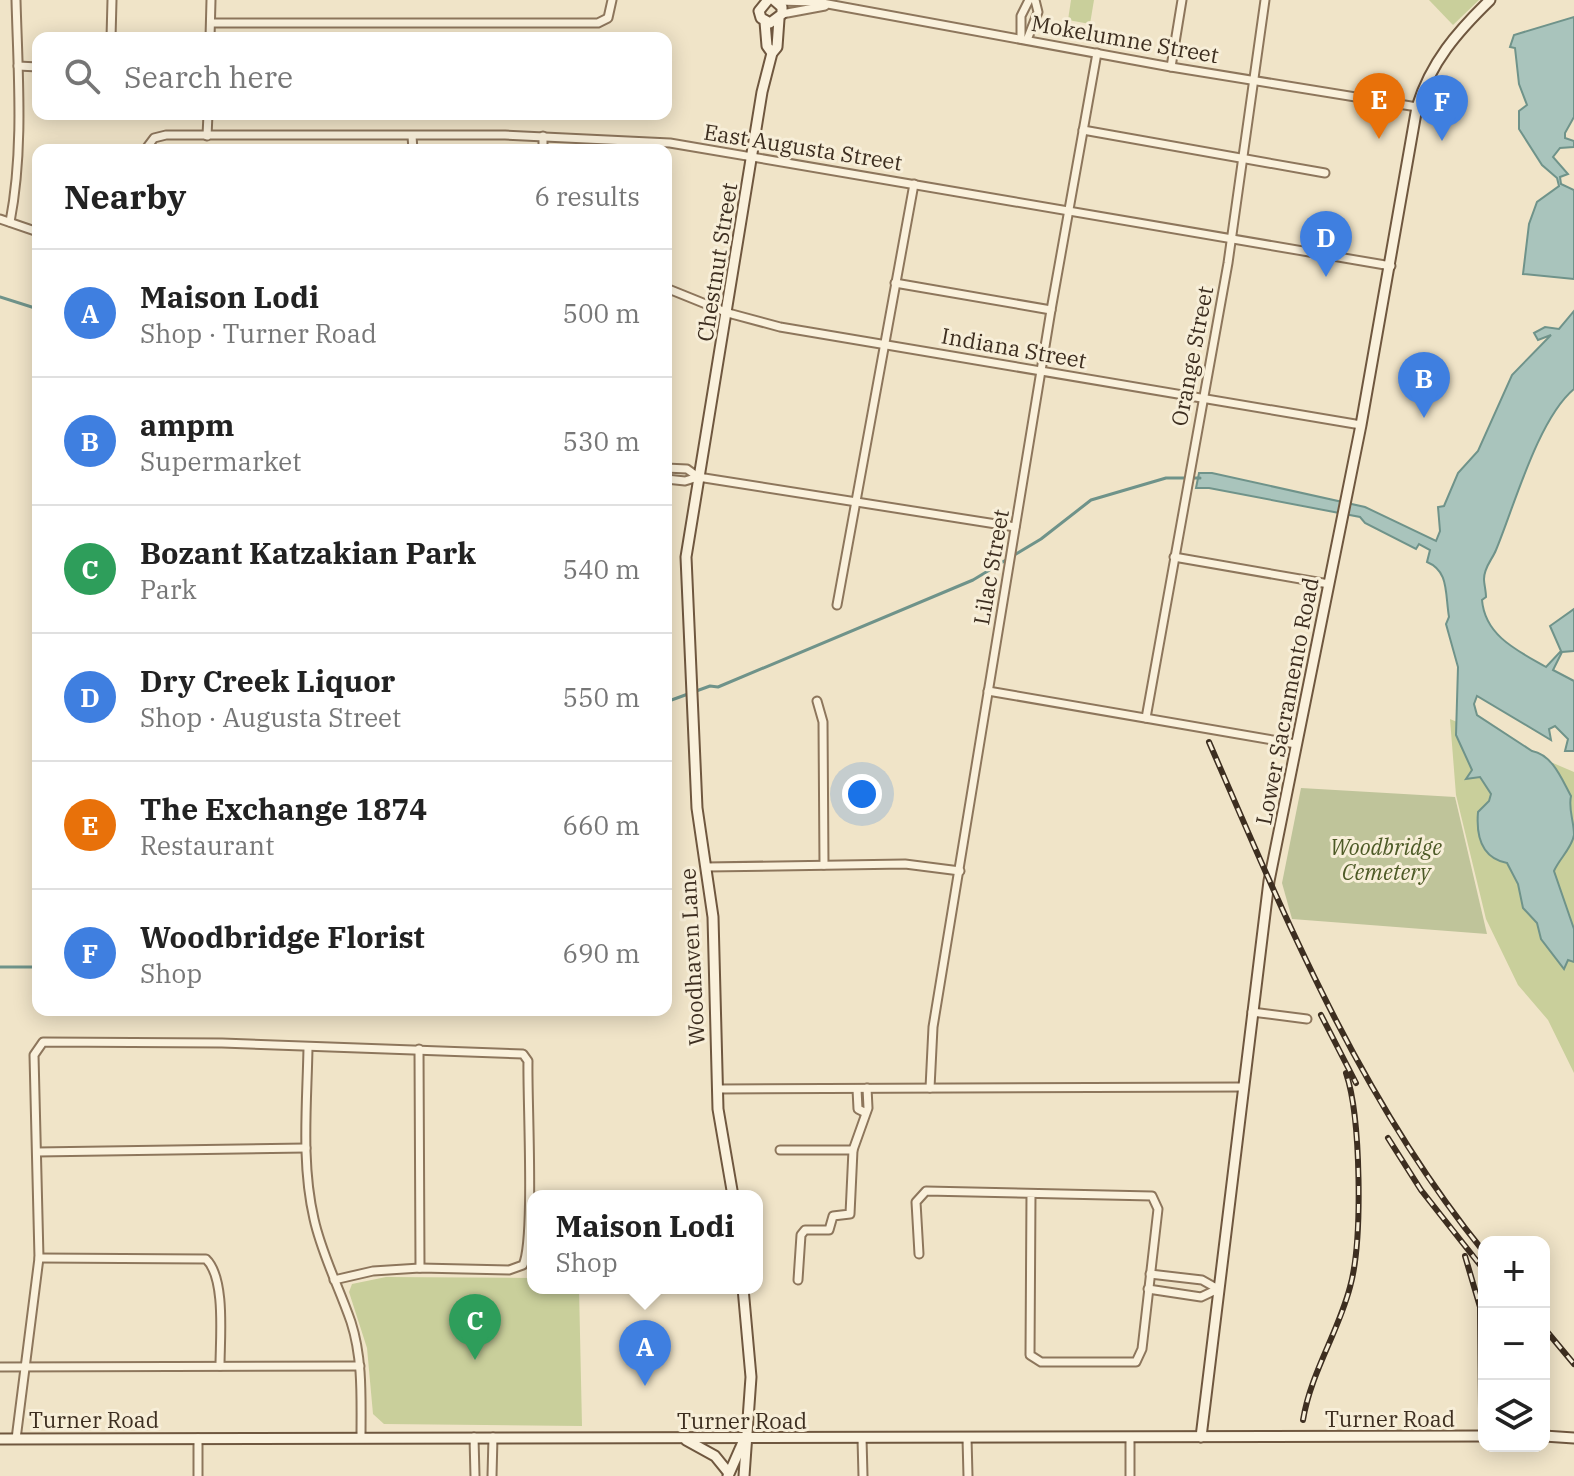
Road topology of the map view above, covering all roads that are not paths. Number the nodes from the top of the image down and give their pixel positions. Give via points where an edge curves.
1 (16, 0) edge
2 (112, 0) edge
3 (211, 0) edge
4 (612, 0) edge
5 (1032, 0) edge
6 (1182, 0) edge
7 (1265, 0) edge
8 (1490, 0) edge
9 (768, 2) edge
10 (827, 6) junction
11 (781, 17) junction
12 (765, 22) junction
13 (211, 23) junction
14 (111, 32) edge
15 (210, 32) edge
16 (1024, 39) junction
17 (772, 53) junction
18 (1097, 53) junction
19 (18, 66) junction
20 (32, 67) edge
21 (1171, 67) junction
22 (1256, 80) junction
23 (1417, 107) junction
24 (208, 120) edge
25 (1083, 130) junction
26 (207, 136) junction
27 (412, 136) junction
28 (543, 136) junction
29 (150, 144) edge
30 (413, 144) edge
31 (543, 144) edge
32 (752, 157) junction
33 (1245, 158) junction
34 (1325, 173) dead end
35 (914, 184) junction
36 (1068, 212) junction
37 (0, 219) edge
38 (10, 222) junction
39 (32, 230) edge
40 (1232, 239) junction
41 (1391, 266) junction
42 (895, 283) junction
43 (672, 290) edge
44 (1051, 310) junction
45 (728, 313) junction
46 (885, 342) junction
47 (1041, 372) junction
48 (1202, 399) junction
49 (1361, 425) junction
50 (672, 468) edge
51 (698, 477) junction
52 (672, 480) edge
53 (859, 501) junction
54 (1015, 527) junction
55 (1174, 557) junction
56 (1329, 584) junction
57 (837, 605) dead end
58 (988, 691) junction
59 (817, 701) dead end
60 (1146, 718) junction
61 (1296, 744) junction
62 (824, 865) junction
63 (706, 867) junction
64 (960, 871) junction
65 (1252, 1012) junction
66 (1307, 1019) dead end
67 (308, 1048) junction
68 (419, 1049) junction
69 (1242, 1087) junction
70 (867, 1088) junction
71 (930, 1088) junction
72 (717, 1089) junction
73 (857, 1089) junction
74 (864, 1112) junction
75 (306, 1148) junction
76 (780, 1150) dead end
77 (853, 1150) junction
78 (37, 1152) junction
79 (527, 1190) edge
80 (732, 1190) edge
81 (1031, 1194) junction
82 (919, 1254) dead end
83 (527, 1257) edge
84 (39, 1258) junction
85 (420, 1268) junction
86 (1150, 1274) junction
87 (334, 1280) junction
88 (798, 1280) dead end
89 (1148, 1289) junction
90 (1218, 1289) junction
91 (744, 1294) edge
92 (220, 1366) junction
93 (360, 1366) junction
94 (0, 1367) edge
95 (23, 1367) junction
96 (1478, 1436) edge
97 (1550, 1436) edge
98 (474, 1437) junction
99 (493, 1437) junction
100 (1130, 1437) junction
101 (1201, 1437) junction
102 (198, 1438) junction
103 (361, 1438) junction
104 (862, 1438) junction
105 (967, 1438) junction
106 (1574, 1438) edge
107 (0, 1439) edge
108 (16, 1439) junction
109 (683, 1439) junction
110 (744, 1439) junction
111 (728, 1474) edge
112 (475, 1475) edge
113 (492, 1475) edge
114 (198, 1476) edge
115 (744, 1476) edge
116 (863, 1476) edge
117 (968, 1476) edge
118 (1130, 1476) edge

1 - 19 street
2 - 14 street
3 - 13 street
4 - 13 street via 608,18 598,23
5 - 16 street via 1023,8
5 - 16 street via 1038,12
6 - 21 street
7 - 22 street, Orange Street
8 - 23 main road, Lower Sacramento Road via 1445,48
9 - 10 street, Mokelumne Street
9 - 11 main road
9 - 12 main road, Chestnut Street
10 - 11 street, Mokelumne Street
10 - 16 street, Mokelumne Street
11 - 12 main road
11 - 17 main road, Chestnut Street
12 - 17 main road, Chestnut Street
13 - 15 street
16 - 18 street, Mokelumne Street
17 - 32 main road, Chestnut Street
18 - 21 street, Mokelumne Street
18 - 25 street, Lilac Street
19 - 20 street
19 - 38 street via 17,187
21 - 22 street, Mokelumne Street
22 - 23 street, Mokelumne Street
22 - 33 street, Orange Street
23 - 41 main road, Lower Sacramento Road
24 - 26 street
25 - 33 street
25 - 36 street, Lilac Street
26 - 27 street, East Augusta Street
26 - 29 street, East Augusta Street via 154,138
27 - 28 street, East Augusta Street
27 - 30 street
28 - 31 street
28 - 32 street, East Augusta Street via 670,143
32 - 35 street, East Augusta Street
32 - 45 main road, Chestnut Street
33 - 34 street
33 - 40 street, Orange Street
35 - 36 street, East Augusta Street
35 - 42 street
36 - 40 street, East Augusta Street
36 - 44 street, Lilac Street
37 - 38 street
38 - 39 street
40 - 41 street, East Augusta Street
40 - 48 street, Orange Street
41 - 49 main road, Lower Sacramento Road
42 - 44 street
42 - 46 street
43 - 45 street, Indiana Street
44 - 47 street, Lilac Street
45 - 46 street, Indiana Street via 780,327
45 - 51 main road, Chestnut Street
46 - 47 street, Indiana Street
46 - 53 street
47 - 48 street, Indiana Street
47 - 54 street, Lilac Street
48 - 49 street, Indiana Street
48 - 55 street, Orange Street
49 - 56 main road, Lower Sacramento Road
50 - 51 street via 687,469
51 - 52 street
51 - 53 street
51 - 63 main road, Woodhaven Lane via 686,557 697,808
53 - 54 street
53 - 57 street
54 - 58 street, Lilac Street
55 - 56 street
55 - 60 street, Orange Street
56 - 61 main road, Lower Sacramento Road
58 - 60 street
58 - 64 street, Lilac Street
59 - 62 street via 823,722
60 - 61 street
61 - 65 main road, Lower Sacramento Road via 1269,881
62 - 63 street
62 - 64 street via 905,864
63 - 72 main road, Woodhaven Lane via 713,917
64 - 71 street, Lilac Street via 933,1027
65 - 66 street
65 - 69 main road, Lower Sacramento Road
67 - 68 street
67 - 75 street
67 - 78 street via 62,1041 38,1046
68 - 79 street via 523,1054 528,1061
68 - 85 street
69 - 71 street
69 - 90 main road, Lower Sacramento Road
70 - 71 street
70 - 73 street
70 - 74 street
72 - 73 street
72 - 80 main road, Woodhaven Lane
73 - 74 street via 858,1109
74 - 77 street
75 - 78 street
75 - 87 street via 314,1222
76 - 77 street
77 - 88 street via 850,1214 833,1216 829,1230 805,1230 801,1235
78 - 84 street
81 - 82 street via 926,1191 916,1202
81 - 86 street via 1152,1196 1158,1209
81 - 89 street via 1030,1355 1035,1361 1136,1362
83 - 85 street via 523,1265 509,1270
84 - 92 street via 206,1259 219,1291
84 - 95 street
85 - 87 street
86 - 89 street
86 - 90 street via 1202,1280
87 - 93 street
89 - 90 street via 1201,1297
90 - 101 main road, Lower Sacramento Road
91 - 110 main road via 751,1377
92 - 93 street
92 - 95 street
93 - 103 street
94 - 95 street
95 - 108 street
96 - 101 main road, Turner Road
97 - 106 main road
98 - 99 main road, Turner Road
98 - 103 main road, Turner Road
98 - 112 street
99 - 109 main road, Turner Road
99 - 113 street
100 - 101 main road, Turner Road
100 - 105 main road, Turner Road
100 - 118 street
102 - 103 main road, Turner Road
102 - 108 main road, Turner Road
102 - 114 street
104 - 105 main road, Turner Road
104 - 110 main road, Turner Road
104 - 116 street
105 - 117 street
107 - 108 main road, Turner Road
109 - 110 main road, Turner Road
109 - 111 main road via 715,1456
110 - 111 main road
110 - 115 main road
112 - 113 street

